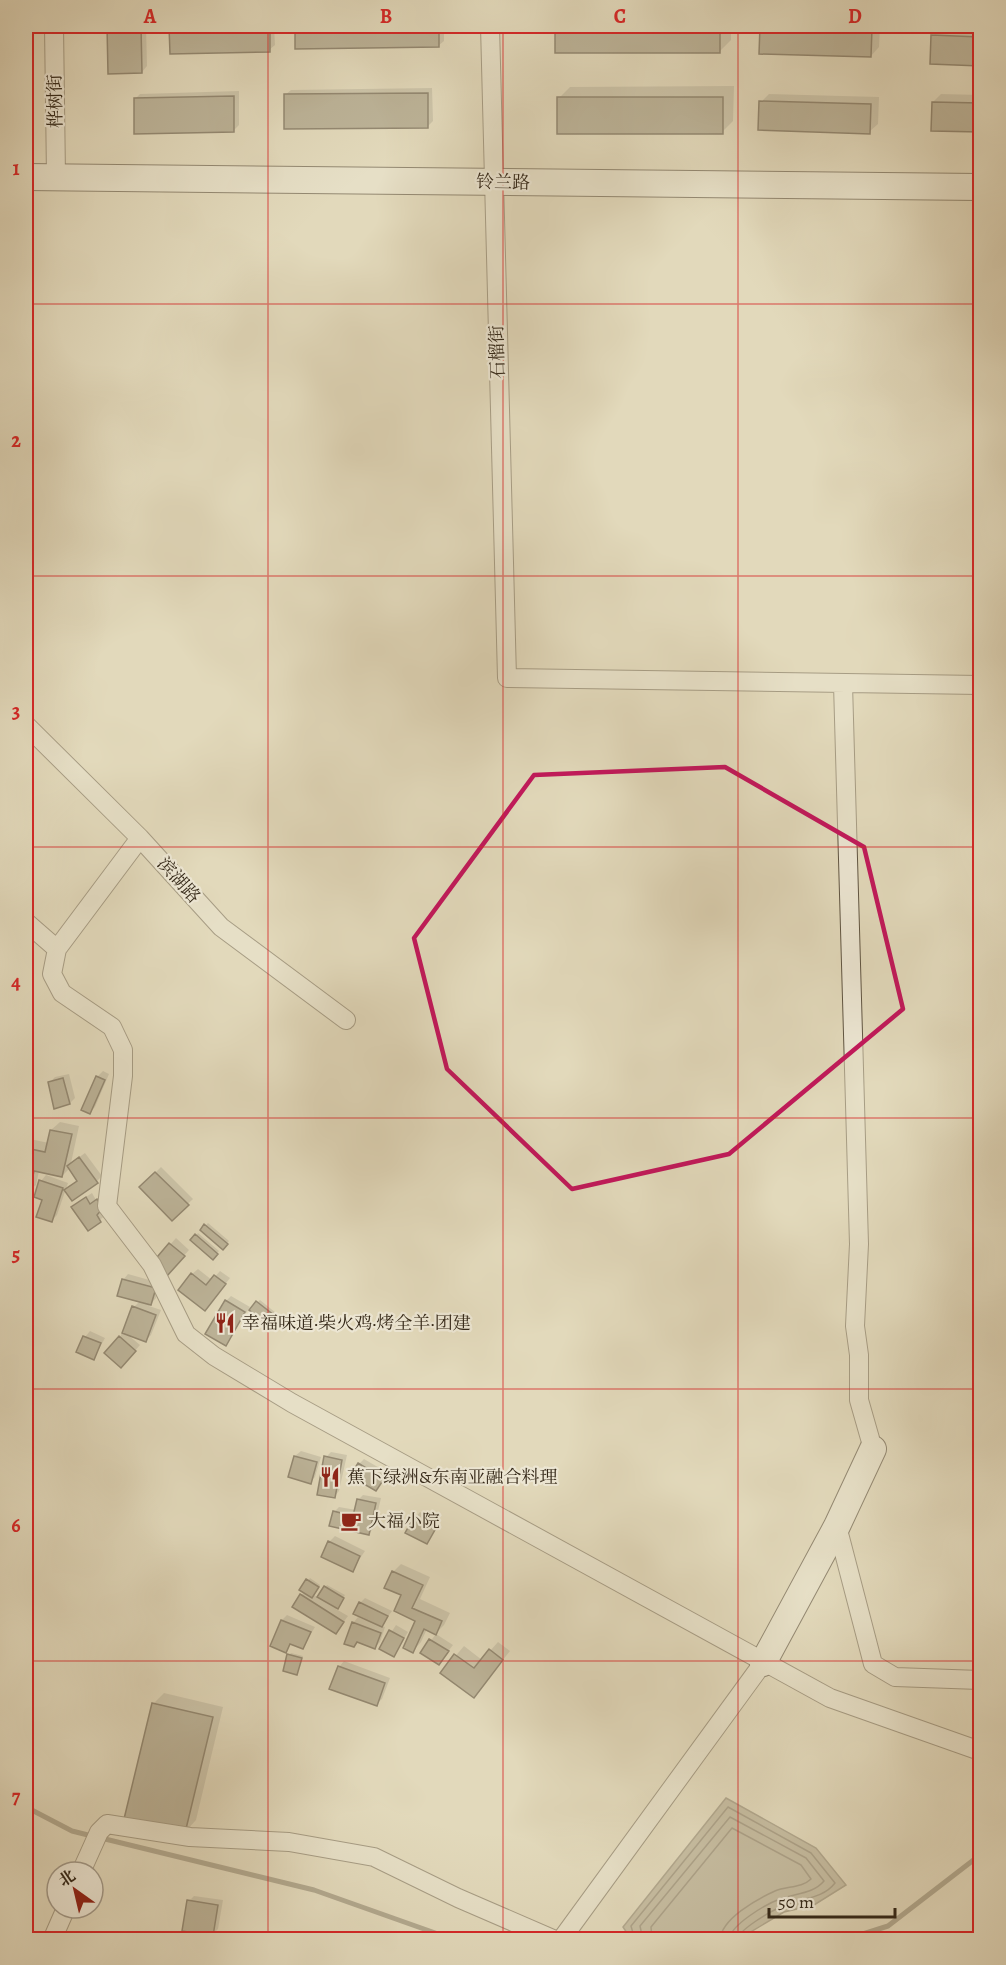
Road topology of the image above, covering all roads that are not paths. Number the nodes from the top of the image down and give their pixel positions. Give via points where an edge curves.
1 (54, 26) edge
2 (490, 26) edge
3 (26, 177) edge
4 (56, 177) junction
5 (492, 182) junction
6 (981, 187) edge
7 (843, 684) junction
8 (981, 686) edge
9 (26, 725) edge
10 (140, 837) junction
11 (26, 922) edge
12 (57, 949) junction
13 (346, 1020) dead end
14 (873, 1449) joint
15 (837, 1526) junction
16 (763, 1663) junction
17 (981, 1680) edge
18 (981, 1751) edge
19 (86, 1860) edge
20 (61, 1920) edge
21 (52, 1940) edge
22 (555, 1940) edge
23 (561, 1940) edge

1 - 4 street, 桦树街
2 - 5 street, 石榴街
3 - 4 street, 铃兰路
4 - 5 street, 铃兰路
5 - 6 street, 铃兰路
5 - 7 street, 石榴街 via 507,678
7 - 8 street
7 - 14 street via 858,1244 855,1326 859,1400
9 - 10 street, 滨湖路
10 - 12 street
10 - 13 street, 滨湖路 via 221,927
11 - 12 street
12 - 16 street via 52,974 62,993 112,1027 123,1050 107,1206 152,1265 186,1334 214,1356 292,1403
14 - 15 street
15 - 16 street
15 - 17 street via 873,1664 895,1677
16 - 18 street via 830,1698
16 - 23 street
19 - 22 street via 107,1824 190,1837 289,1842 374,1857
20 - 21 street

